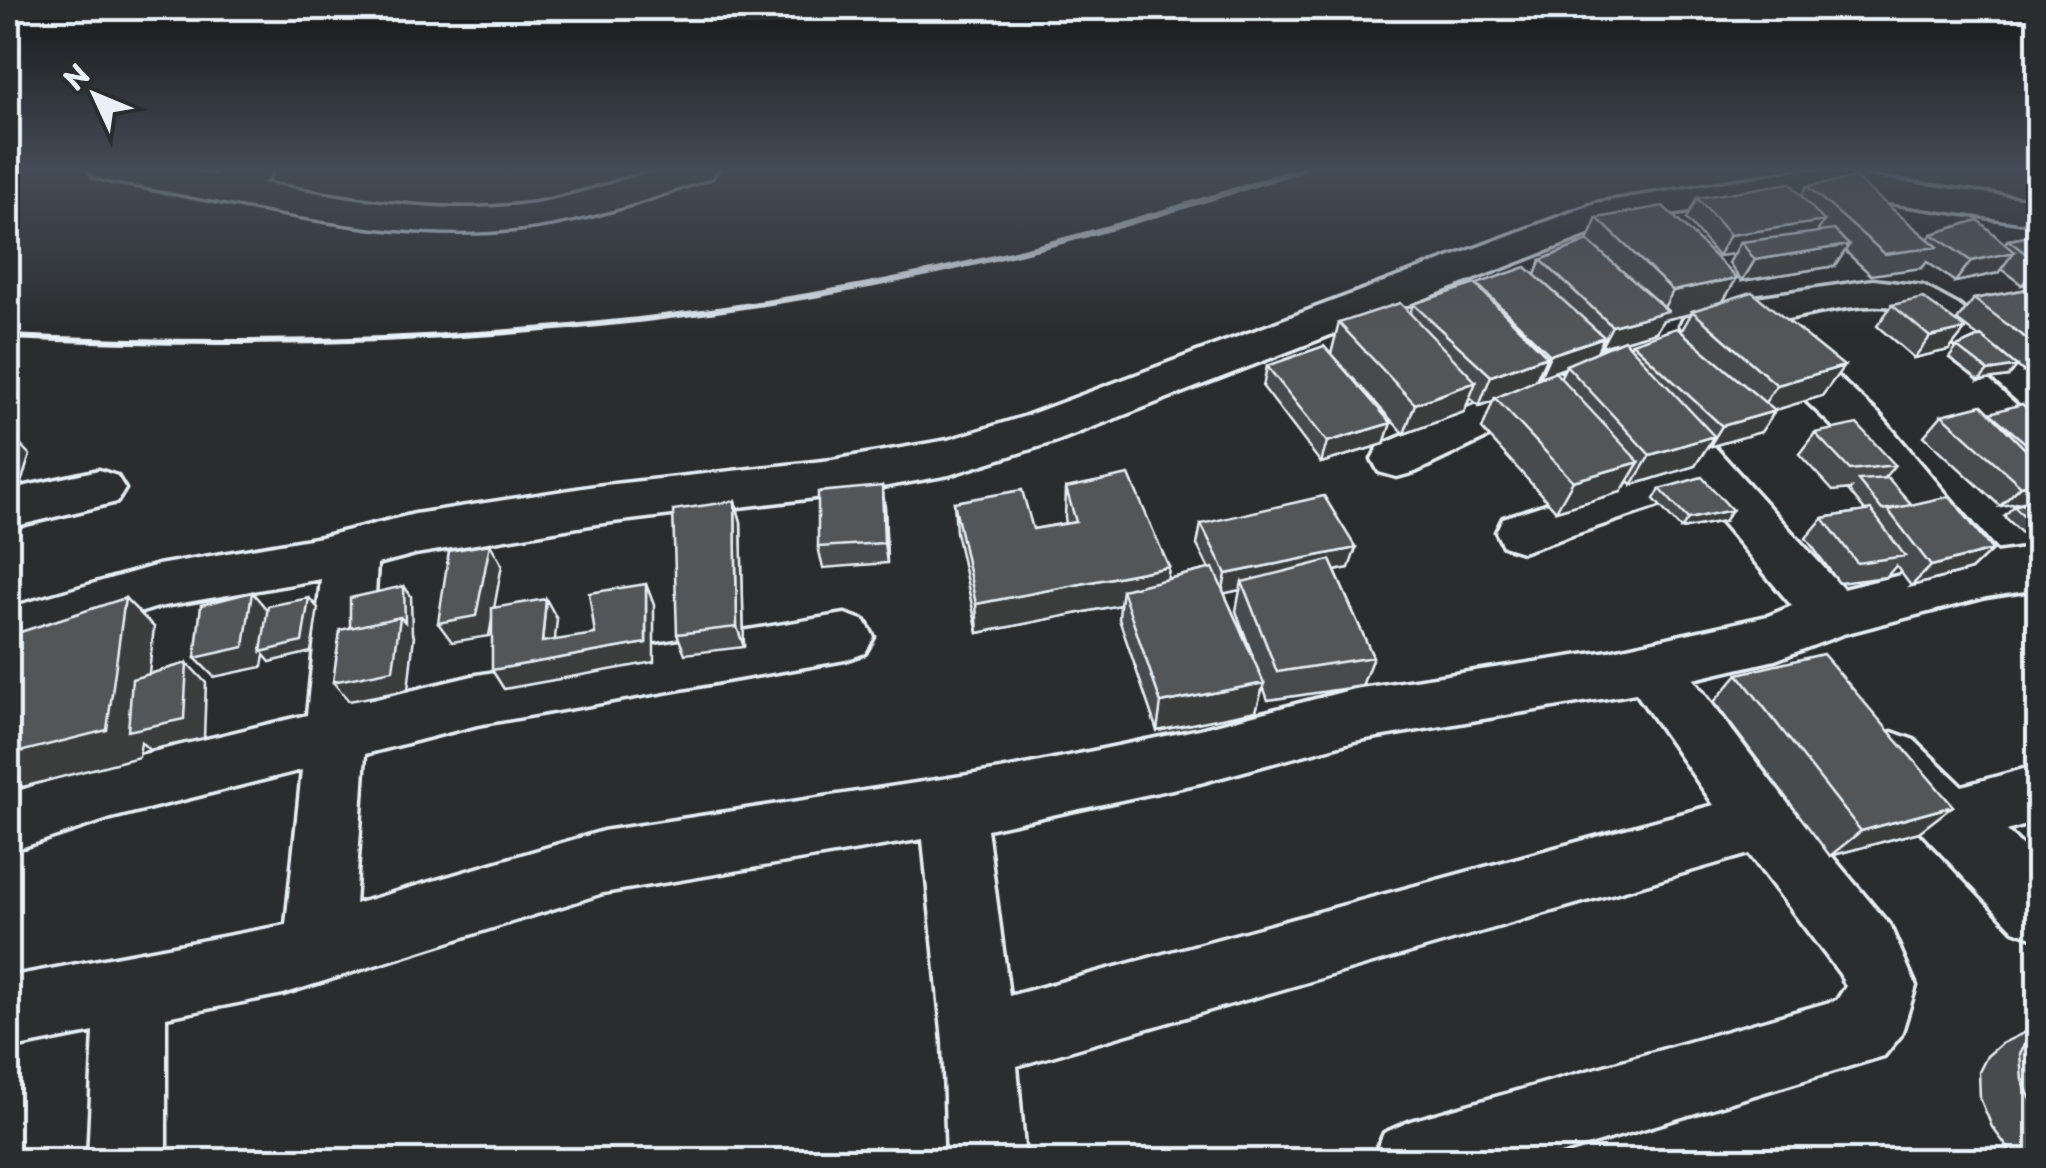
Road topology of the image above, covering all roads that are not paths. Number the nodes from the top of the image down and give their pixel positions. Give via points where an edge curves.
1 (1580, 224) edge
2 (1664, 224) edge
3 (1742, 313) junction
4 (1660, 340) edge
5 (2038, 393) edge
6 (1397, 458) dead end
7 (1708, 470) junction
8 (99, 489) dead end
9 (8, 509) edge
10 (1522, 532) dead end
11 (351, 550) junction
12 (2012, 572) edge
13 (1832, 614) junction
14 (8, 631) edge
15 (845, 637) dead end
16 (1650, 666) junction
17 (1816, 679) junction
18 (338, 734) junction
19 (2038, 793) edge
20 (952, 807) junction
21 (1950, 818) junction
22 (1762, 821) junction
23 (8, 823) edge
24 (2038, 907) edge
25 (318, 949) junction
26 (131, 991) junction
27 (8, 1013) edge
28 (979, 1041) junction
29 (126, 1160) edge
30 (986, 1160) edge
31 (1411, 1160) edge

1 - 11 street via 1040,429 950,457 596,505
2 - 3 street
3 - 4 street
3 - 5 street via 1873,293 1908,296 1942,315
3 - 12 street
6 - 7 street via 1607,372
7 - 10 street
7 - 13 street
8 - 9 street
11 - 14 street via 158,586
11 - 18 street
12 - 13 street
13 - 17 street
15 - 18 street via 477,700
16 - 17 street
16 - 20 street via 1354,715 1200,756
16 - 22 street
17 - 21 street
18 - 23 street
18 - 25 street
19 - 21 street
20 - 25 street via 603,862
20 - 28 street
21 - 24 street
22 - 28 street
22 - 31 street via 1866,950 1880,986 1876,1010 1858,1030
25 - 26 street
26 - 27 street
26 - 29 street
28 - 30 street

